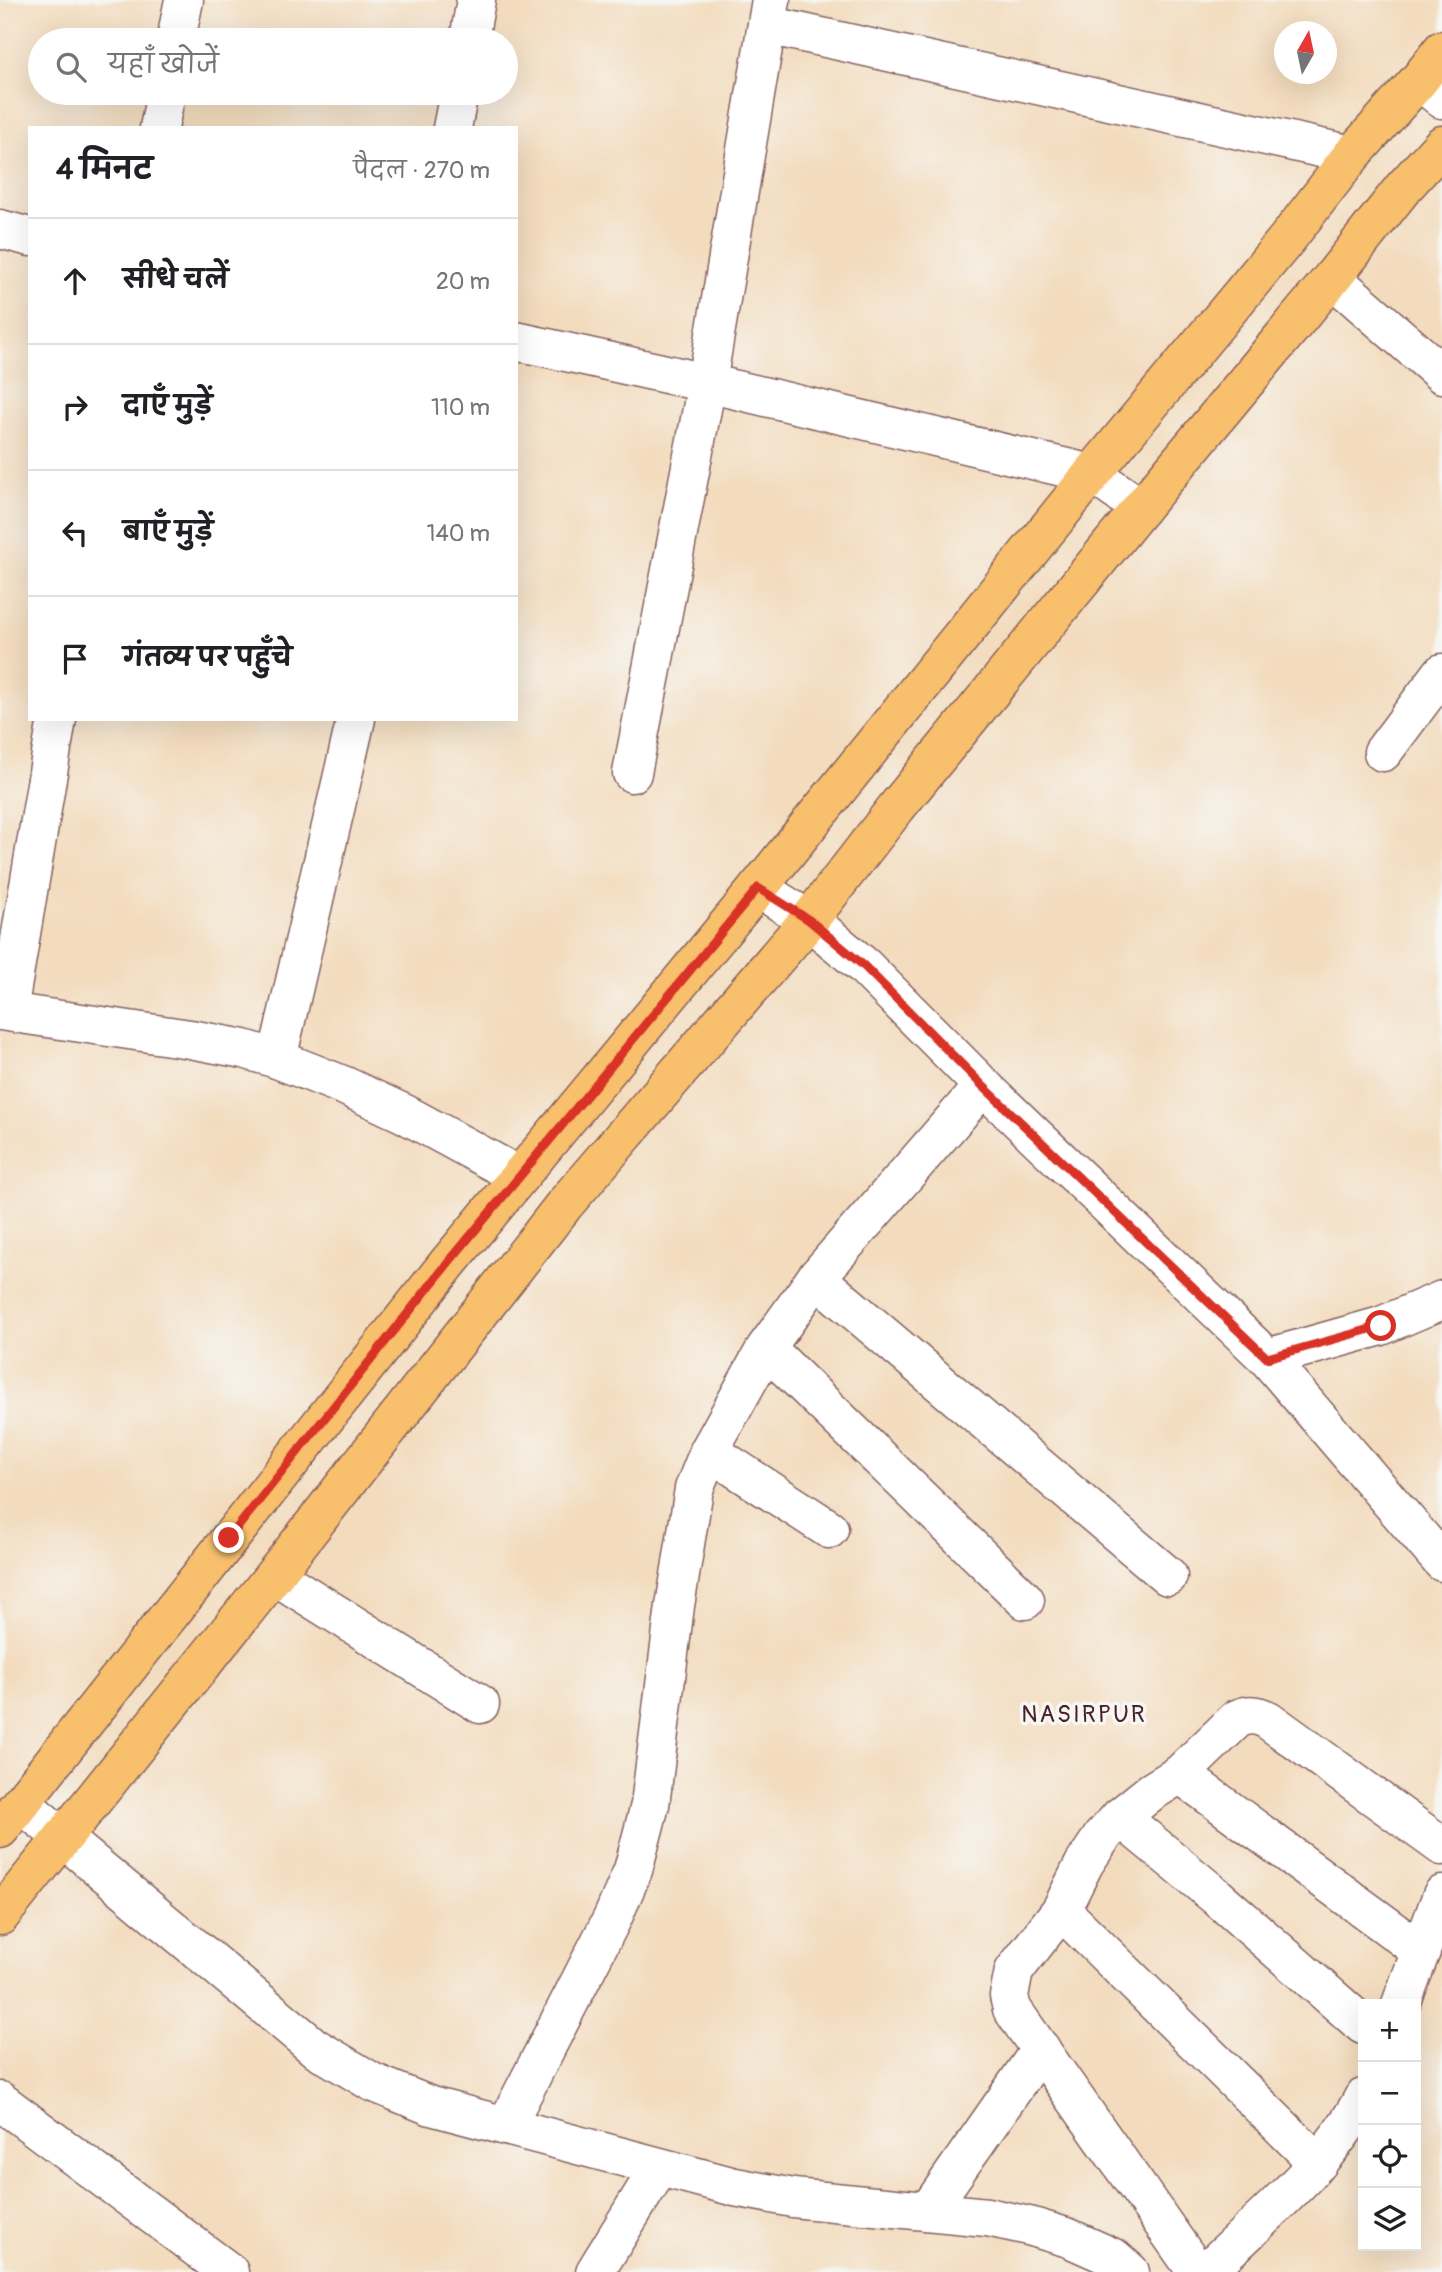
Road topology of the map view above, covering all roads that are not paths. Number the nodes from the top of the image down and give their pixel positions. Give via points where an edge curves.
1 (184, 0) edge
2 (476, 0) edge
3 (769, 12) edge
4 (178, 28) edge
5 (471, 28) edge
6 (1442, 50) edge
7 (1430, 90) edge
8 (164, 105) edge
9 (457, 105) edge
10 (159, 126) edge
11 (452, 126) edge
12 (1442, 145) edge
13 (1352, 155) junction
14 (0, 229) edge
15 (28, 236) edge
16 (1332, 278) junction
17 (518, 341) edge
18 (1442, 374) edge
19 (707, 383) junction
20 (1092, 474) junction
21 (1141, 508) junction
22 (1442, 674) edge
23 (57, 721) edge
24 (356, 721) edge
25 (1383, 752) dead end
26 (632, 773) dead end
27 (758, 888) junction
28 (809, 920) junction
29 (4, 1011) edge
30 (277, 1059) junction
31 (983, 1086) junction
32 (519, 1176) junction
33 (816, 1278) junction
34 (1442, 1300) edge
35 (766, 1349) junction
36 (1267, 1358) junction
37 (709, 1451) junction
38 (829, 1529) dead end
39 (1442, 1562) edge
40 (274, 1575) junction
41 (1168, 1576) dead end
42 (1025, 1600) dead end
43 (480, 1704) dead end
44 (1180, 1774) junction
45 (10, 1816) edge
46 (1120, 1817) junction
47 (64, 1838) junction
48 (1442, 1846) edge
49 (1442, 1895) edge
50 (1061, 1910) junction
51 (0, 1916) edge
52 (1421, 1951) junction
53 (1403, 1999) edge
54 (1358, 2021) edge
55 (1041, 2049) junction
56 (0, 2101) edge
57 (1358, 2108) edge
58 (506, 2126) junction
59 (1318, 2163) junction
60 (659, 2168) junction
61 (928, 2211) junction
62 (229, 2272) edge
63 (595, 2272) edge
64 (1130, 2272) edge
65 (1197, 2272) edge
66 (1206, 2272) edge

1 - 4 street
2 - 5 street
3 - 13 street
3 - 19 street
6 - 7 main road
7 - 13 main road
8 - 10 street
9 - 11 street
12 - 16 main road
13 - 20 main road
14 - 15 street
16 - 18 street
16 - 21 main road
17 - 19 street
19 - 20 street
19 - 26 street
20 - 21 street
20 - 27 main road
21 - 28 main road
22 - 25 street
23 - 29 street
24 - 30 street
27 - 28 street
27 - 32 main road
28 - 31 street via 864,966
28 - 40 main road via 564,1205
29 - 30 street via 190,1039
30 - 32 street via 405,1114
31 - 33 street
31 - 36 street
32 - 45 main road
33 - 35 street
33 - 41 street
34 - 36 street via 1381,1326
35 - 37 street
35 - 42 street
36 - 39 street
37 - 38 street
37 - 58 street via 694,1489 650,1805 633,1870
40 - 43 street
40 - 47 main road
44 - 46 street via 1150,1791
44 - 48 street via 1237,1719 1258,1715
44 - 52 street
45 - 47 street
46 - 50 street via 1084,1864
46 - 54 street
47 - 51 main road
47 - 58 street via 314,2047 372,2082 431,2106
49 - 52 street
50 - 55 street via 1014,1971 1010,1983 1012,2009
50 - 59 street
52 - 53 street
55 - 61 street
55 - 65 street
56 - 62 street
57 - 59 street
58 - 60 street
59 - 66 street
60 - 61 street via 793,2199
60 - 63 street
61 - 64 street via 987,2217 1069,2238 1114,2258

